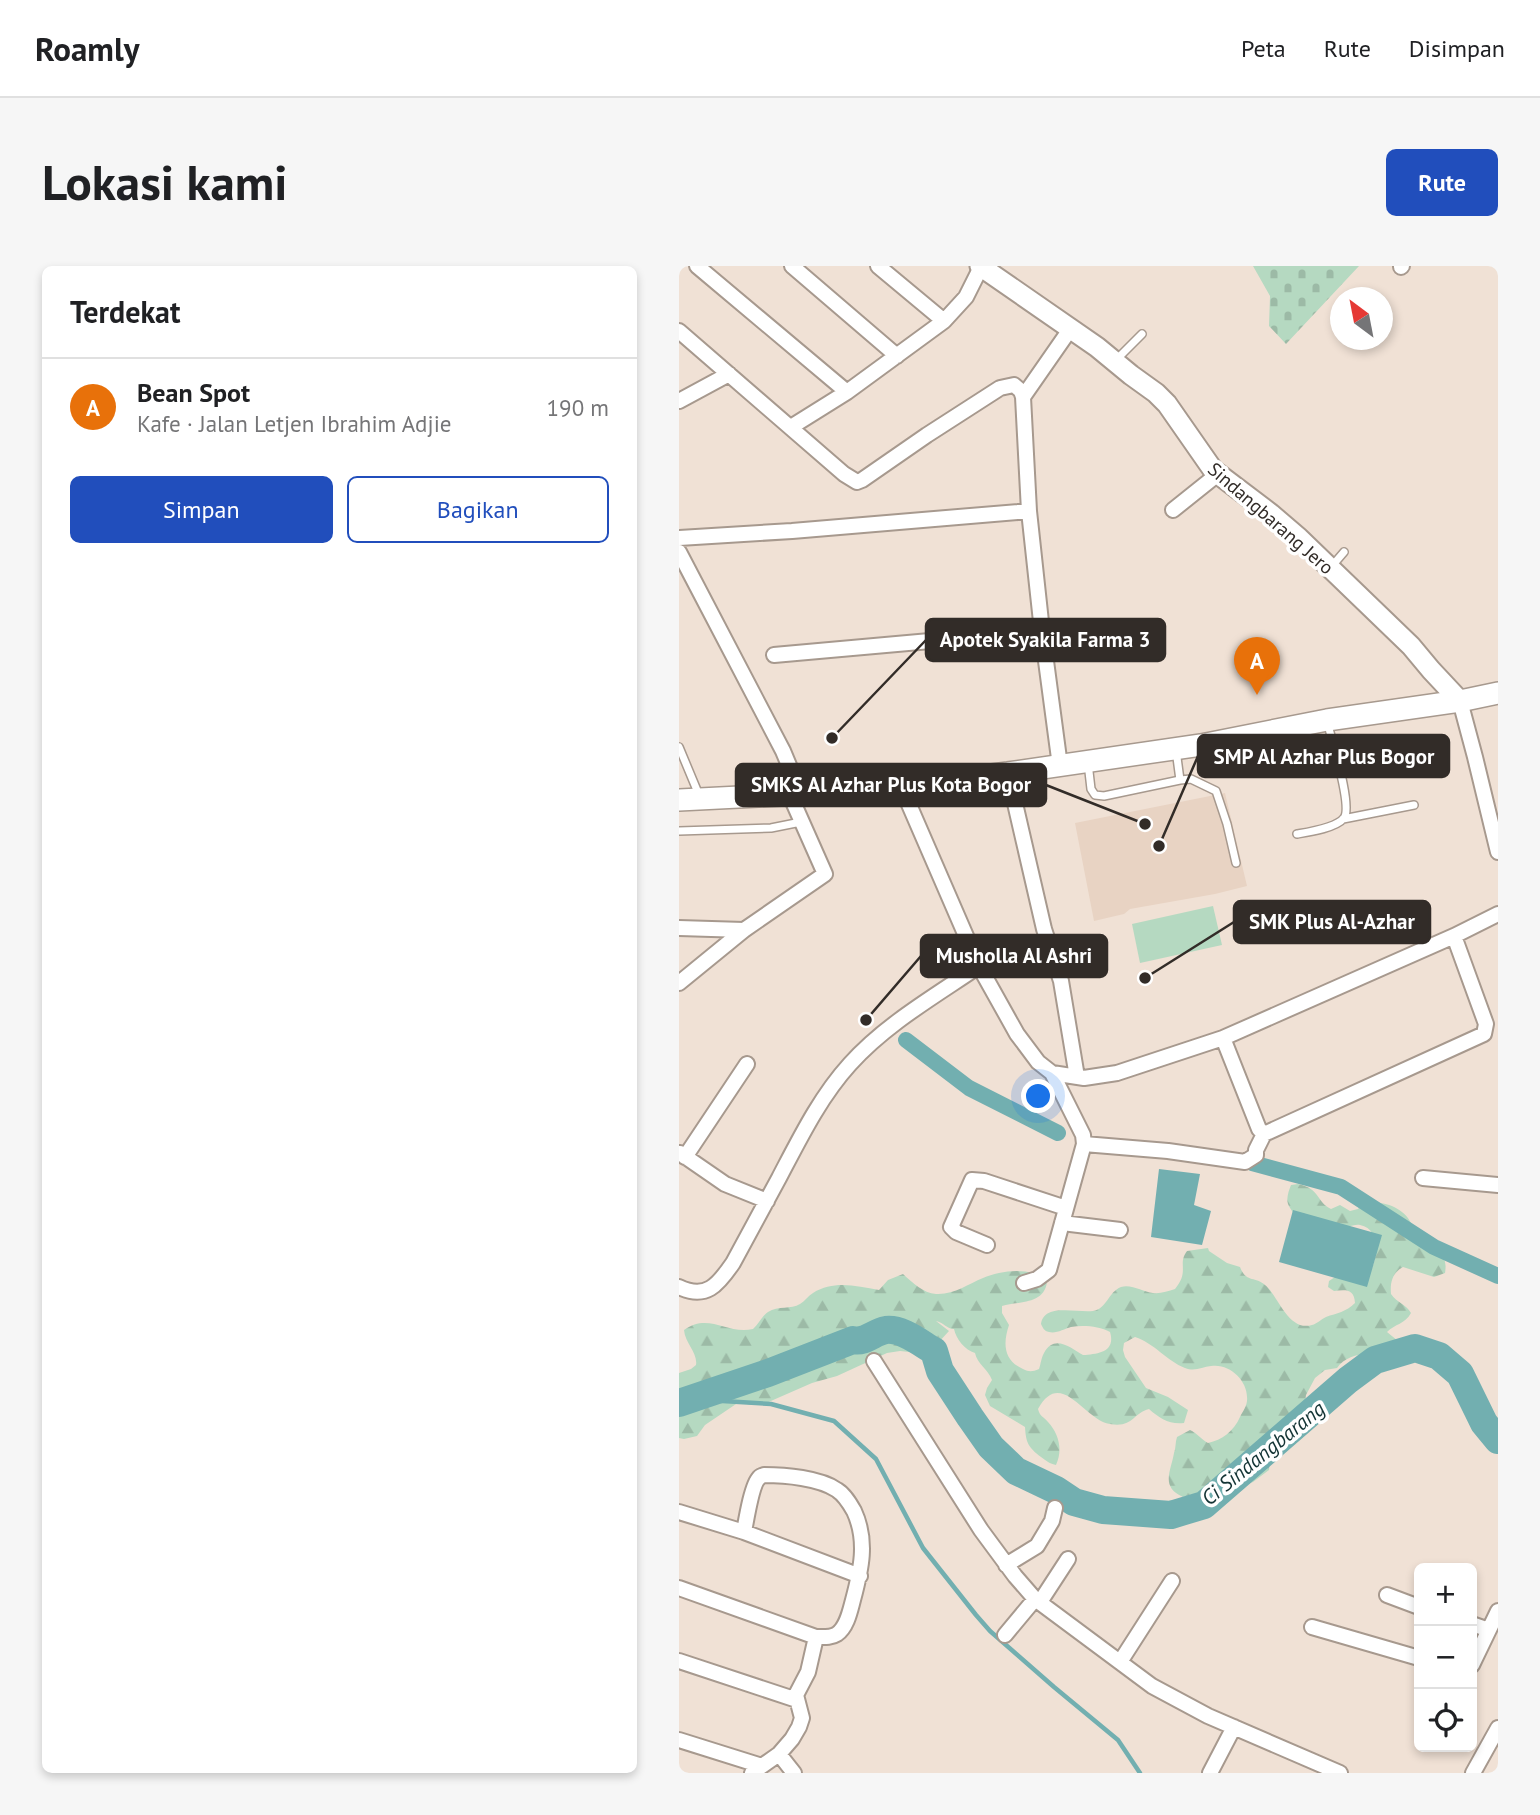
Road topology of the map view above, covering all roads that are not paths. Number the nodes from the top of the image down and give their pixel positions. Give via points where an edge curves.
1 (697, 266) edge
2 (792, 266) edge
3 (878, 266) edge
4 (989, 268) edge
5 (944, 321) junction
6 (1071, 328) junction
7 (679, 331) edge
8 (1142, 334) dead end
9 (897, 356) junction
10 (1114, 361) junction
11 (729, 374) junction
12 (847, 392) junction
13 (1023, 397) junction
14 (679, 401) edge
15 (791, 427) junction
16 (1218, 474) junction
17 (1173, 510) dead end
18 (1029, 511) junction
19 (679, 538) edge
20 (679, 552) edge
21 (1344, 552) dead end
22 (1330, 569) junction
23 (1042, 631) junction
24 (774, 655) dead end
25 (1498, 692) edge
26 (1460, 701) junction
27 (1327, 720) junction
28 (679, 747) edge
29 (1176, 749) junction
30 (1088, 762) junction
31 (1060, 766) junction
32 (1008, 773) junction
33 (1180, 780) junction
34 (901, 786) junction
35 (796, 795) junction
36 (701, 799) junction
37 (679, 800) edge
38 (1414, 805) dead end
39 (1343, 819) junction
40 (802, 821) junction
41 (679, 831) edge
42 (1297, 834) dead end
43 (1498, 852) edge
44 (1235, 863) dead end
45 (1498, 914) edge
46 (679, 928) edge
47 (744, 930) junction
48 (1454, 936) junction
49 (979, 966) junction
50 (679, 983) edge
51 (1223, 1038) junction
52 (747, 1064) dead end
53 (1052, 1073) junction
54 (1077, 1077) junction
55 (1264, 1134) junction
56 (1084, 1144) junction
57 (682, 1155) edge
58 (1423, 1178) dead end
59 (1498, 1185) edge
60 (767, 1201) junction
61 (1066, 1208) junction
62 (1062, 1223) junction
63 (1120, 1230) dead end
64 (987, 1245) dead end
65 (1024, 1283) dead end
66 (679, 1287) edge
67 (874, 1361) dead end
68 (1055, 1508) dead end
69 (679, 1512) edge
70 (744, 1532) junction
71 (1068, 1559) dead end
72 (1006, 1565) junction
73 (860, 1576) junction
74 (1172, 1581) dead end
75 (679, 1588) edge
76 (1387, 1595) dead end
77 (1037, 1600) junction
78 (1414, 1605) edge
79 (1498, 1611) edge
80 (1477, 1626) edge
81 (1312, 1627) dead end
82 (1489, 1630) junction
83 (1005, 1635) dead end
84 (816, 1637) junction
85 (1477, 1655) edge
86 (1414, 1657) edge
87 (679, 1661) edge
88 (1120, 1662) junction
89 (797, 1700) junction
90 (1234, 1727) junction
91 (1498, 1728) edge
92 (679, 1740) edge
93 (779, 1754) junction
94 (757, 1770) edge
95 (794, 1773) edge
96 (1210, 1773) edge
97 (1340, 1773) edge
98 (1473, 1773) edge

1 - 12 street
2 - 9 street
3 - 5 street
4 - 5 street
4 - 6 street, Sindangbarang Jero
5 - 9 street
6 - 10 street, Sindangbarang Jero
6 - 13 street
7 - 11 street
8 - 10 lane
9 - 12 street
10 - 16 street, Sindangbarang Jero via 1167,404
11 - 14 street
11 - 15 street
12 - 15 street
13 - 15 street via 1014,385 1000,388 857,482
13 - 18 street
16 - 17 street
16 - 22 street, Sindangbarang Jero via 1271,514
18 - 19 street
18 - 23 street
20 - 35 street via 783,751
21 - 22 lane
22 - 26 street, Sindangbarang Jero via 1411,646
23 - 24 street
23 - 31 street
25 - 26 main road
26 - 27 main road
26 - 43 street
27 - 29 main road
27 - 39 lane via 1345,796
28 - 36 lane
29 - 30 main road
29 - 33 lane
30 - 31 main road
30 - 33 lane via 1095,795
31 - 32 main road
32 - 34 main road
32 - 54 street via 1044,929 1061,981
33 - 44 lane via 1191,779 1218,793
34 - 35 main road
34 - 49 street
35 - 36 main road
35 - 40 street
36 - 37 main road
38 - 39 lane
39 - 42 lane
40 - 41 lane via 771,828
40 - 47 street via 825,874
45 - 48 street
46 - 47 street
47 - 50 street
48 - 51 street
48 - 55 street via 1486,1024 1484,1034
49 - 53 street via 1017,1034
49 - 60 street via 873,1041 852,1062 823,1099
51 - 54 street via 1117,1073
51 - 55 street
52 - 57 street
53 - 54 street
53 - 56 street
55 - 56 street via 1255,1155 1245,1162
56 - 61 street
57 - 60 street via 725,1184
58 - 59 street
60 - 66 street via 722,1280 701,1292
61 - 62 street
61 - 64 street via 972,1180 951,1227
62 - 63 street
62 - 65 street via 1049,1270
67 - 72 street
68 - 72 street via 1037,1546
69 - 70 street
70 - 73 street
70 - 73 street via 760,1477 826,1484 842,1494 856,1516 862,1543
71 - 77 street
72 - 77 street
73 - 84 street via 843,1628 835,1635
74 - 88 street
75 - 84 street
76 - 78 street
77 - 83 street
77 - 88 street
79 - 82 street
80 - 82 street
81 - 86 street
82 - 85 street
84 - 89 street
87 - 89 street
88 - 90 street via 1152,1686
89 - 93 street via 802,1718
90 - 96 street
90 - 97 street
91 - 98 street
92 - 94 street
93 - 94 street
93 - 95 street

